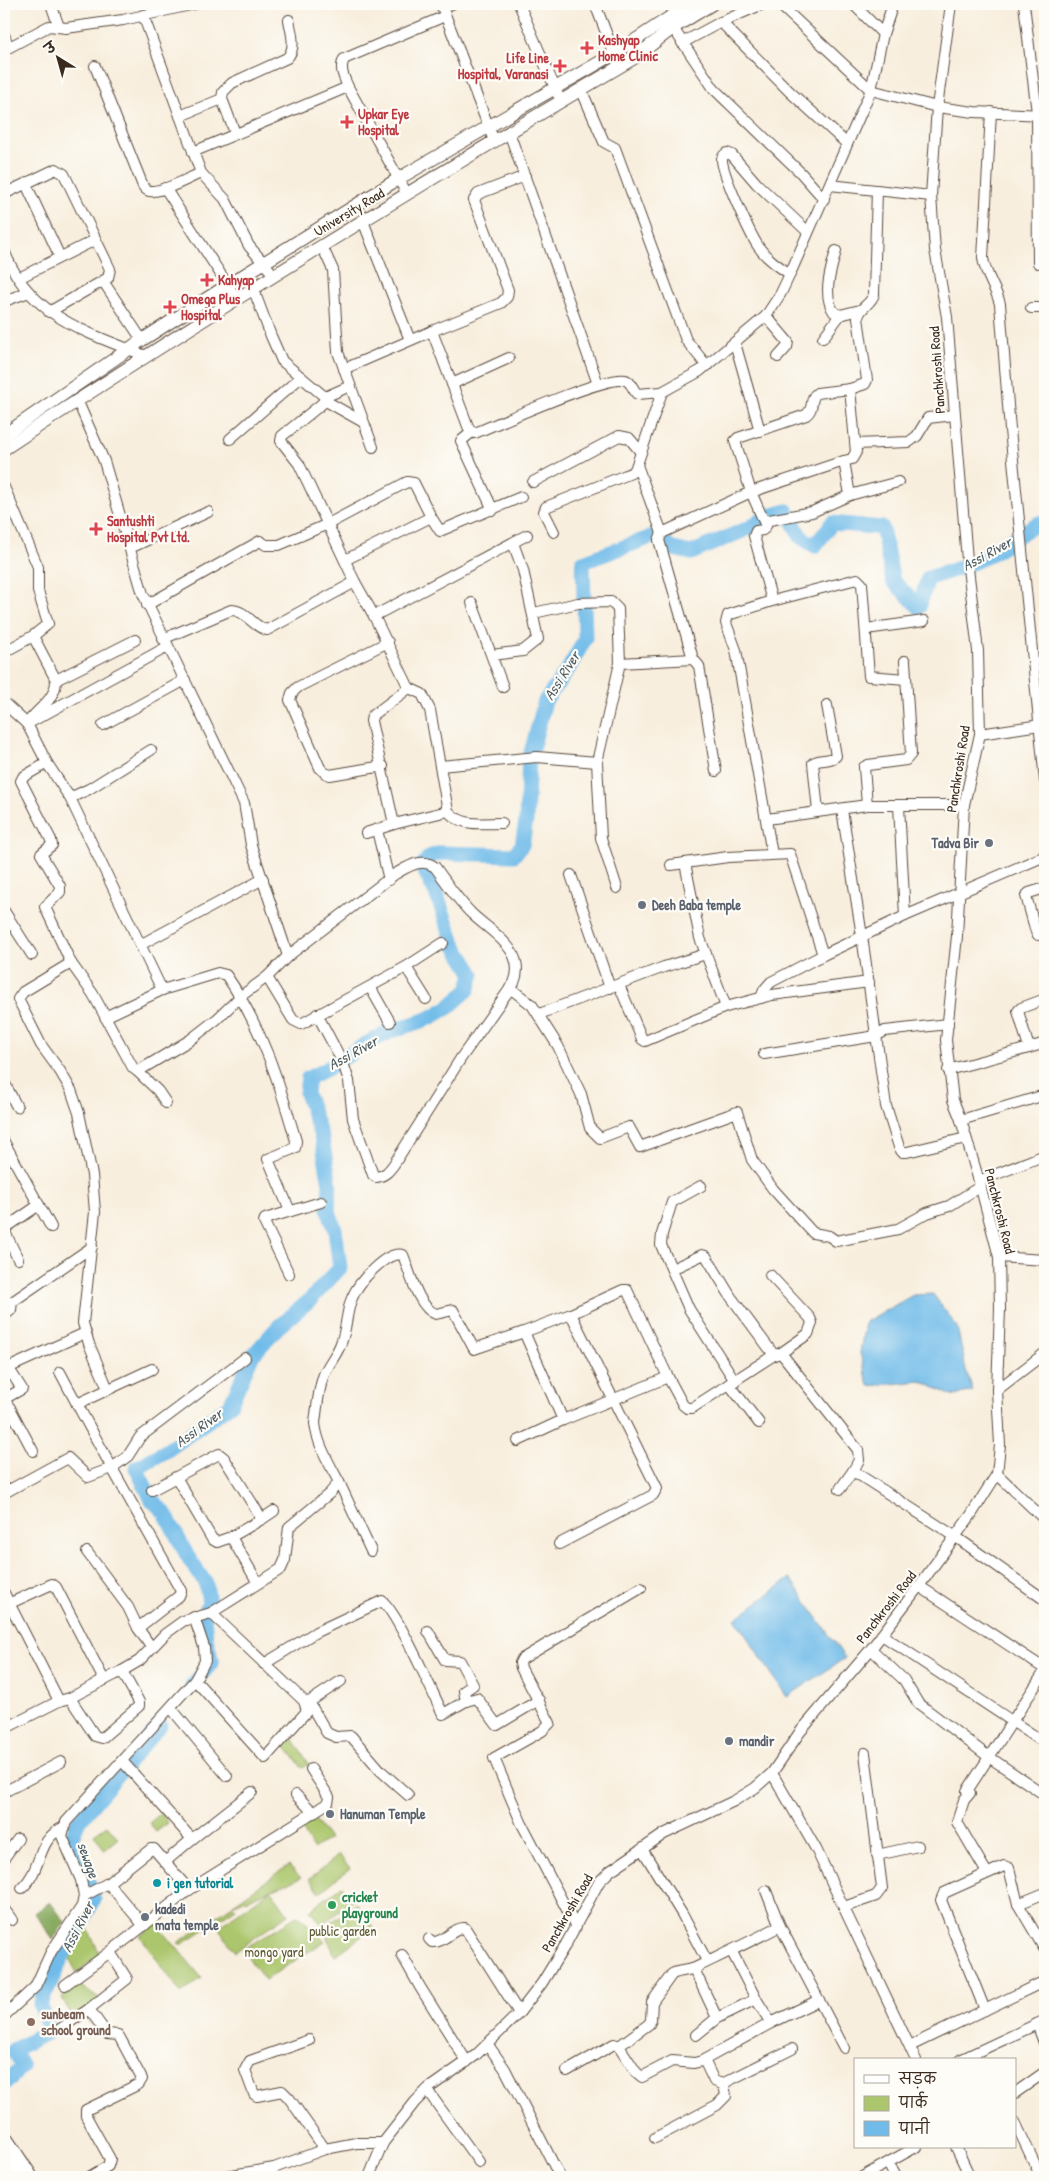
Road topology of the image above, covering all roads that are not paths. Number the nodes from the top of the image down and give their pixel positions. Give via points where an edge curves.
1 (51, 4) edge
2 (195, 4) edge
3 (520, 4) edge
4 (595, 4) edge
5 (689, 4) edge
6 (712, 4) edge
7 (763, 4) edge
8 (779, 4) edge
9 (853, 4) edge
10 (893, 4) edge
11 (951, 4) edge
12 (1024, 4) edge
13 (445, 8) edge
14 (143, 16) junction
15 (693, 17) junction
16 (289, 20) dead end
17 (721, 22) junction
18 (59, 27) junction
19 (673, 28) junction
20 (883, 34) junction
21 (4, 35) edge
22 (682, 43) junction
23 (6, 48) edge
24 (614, 54) junction
25 (95, 66) dead end
26 (619, 66) junction
27 (348, 87) junction
28 (555, 89) junction
29 (581, 89) junction
30 (872, 90) junction
31 (222, 99) junction
32 (560, 101) junction
33 (937, 107) junction
34 (991, 112) junction
35 (1041, 114) edge
36 (180, 116) junction
37 (489, 127) junction
38 (509, 132) junction
39 (235, 133) junction
40 (494, 141) junction
41 (846, 143) junction
42 (194, 152) junction
43 (202, 173) junction
44 (525, 176) junction
45 (398, 179) junction
46 (26, 184) junction
47 (830, 185) junction
48 (165, 188) junction
49 (877, 190) junction
50 (4, 194) edge
51 (407, 194) junction
52 (931, 196) junction
53 (824, 199) junction
54 (363, 221) junction
55 (808, 232) junction
56 (96, 240) junction
57 (322, 246) junction
58 (4, 250) edge
59 (836, 251) dead end
60 (60, 257) junction
61 (264, 263) junction
62 (1038, 263) dead end
63 (790, 274) junction
64 (274, 275) junction
65 (19, 278) junction
66 (103, 281) junction
67 (228, 285) junction
68 (253, 288) junction
69 (30, 292) junction
70 (236, 298) junction
71 (4, 301) edge
72 (1030, 308) dead end
73 (1045, 308) edge
74 (860, 310) junction
75 (49, 312) junction
76 (840, 315) junction
77 (766, 316) junction
78 (432, 331) junction
79 (823, 338) dead end
80 (142, 340) junction
81 (410, 340) junction
82 (735, 343) junction
83 (129, 350) junction
84 (146, 356) junction
85 (778, 357) dead end
86 (509, 358) dead end
87 (707, 366) junction
88 (344, 369) junction
89 (302, 377) junction
90 (452, 384) junction
91 (598, 384) junction
92 (350, 386) junction
93 (850, 389) junction
94 (662, 392) junction
95 (325, 399) junction
96 (76, 400) junction
97 (954, 416) junction
98 (363, 422) junction
99 (760, 431) junction
100 (472, 432) junction
101 (4, 435) edge
102 (230, 439) dead end
103 (856, 444) junction
104 (373, 447) dead end
105 (4, 449) edge
106 (640, 452) junction
107 (844, 461) junction
108 (637, 465) junction
109 (533, 482) dead end
110 (898, 482) dead end
111 (4, 487) edge
112 (751, 492) junction
113 (850, 495) junction
114 (521, 497) dead end
115 (493, 510) junction
116 (208, 512) dead end
117 (431, 517) junction
118 (763, 519) junction
119 (328, 524) junction
120 (554, 532) dead end
121 (528, 535) dead end
122 (661, 535) junction
123 (513, 543) junction
124 (130, 548) junction
125 (345, 560) junction
126 (354, 582) junction
127 (772, 601) junction
128 (472, 603) dead end
129 (147, 605) junction
130 (534, 613) junction
131 (374, 616) junction
132 (924, 621) dead end
133 (866, 629) junction
134 (33, 636) junction
135 (135, 640) dead end
136 (388, 642) junction
137 (165, 643) junction
138 (4, 652) edge
139 (492, 655) junction
140 (693, 659) junction
141 (905, 661) dead end
142 (620, 662) junction
143 (906, 679) junction
144 (56, 680) junction
145 (184, 680) junction
146 (503, 687) dead end
147 (410, 688) junction
148 (4, 702) edge
149 (827, 705) dead end
150 (27, 724) junction
151 (103, 726) dead end
152 (1043, 726) edge
153 (980, 734) junction
154 (151, 750) dead end
155 (1044, 761) edge
156 (47, 762) junction
157 (597, 762) junction
158 (383, 766) junction
159 (440, 766) junction
160 (716, 771) dead end
161 (1045, 781) edge
162 (70, 798) junction
163 (867, 805) junction
164 (964, 805) junction
165 (899, 806) junction
166 (842, 810) junction
167 (448, 811) junction
168 (818, 811) junction
169 (767, 819) junction
170 (502, 823) dead end
171 (394, 824) junction
172 (377, 830) junction
173 (366, 833) dead end
174 (772, 854) junction
175 (1045, 856) edge
176 (685, 863) junction
177 (671, 865) dead end
178 (570, 875) dead end
179 (262, 879) junction
180 (389, 880) junction
181 (617, 888) dead end
182 (1045, 888) edge
183 (958, 894) junction
184 (4, 911) edge
185 (905, 916) junction
186 (1045, 934) edge
187 (862, 936) junction
188 (444, 943) dead end
189 (140, 945) junction
190 (706, 954) junction
191 (32, 955) dead end
192 (823, 955) junction
193 (288, 956) junction
194 (71, 963) junction
195 (406, 967) junction
196 (267, 977) junction
197 (869, 982) junction
198 (370, 987) junction
199 (615, 987) junction
200 (510, 988) junction
201 (162, 990) junction
202 (241, 996) junction
203 (761, 998) junction
204 (426, 999) dead end
205 (1045, 999) edge
206 (726, 1007) junction
207 (542, 1013) dead end
208 (317, 1014) junction
209 (105, 1017) junction
210 (390, 1022) dead end
211 (948, 1024) junction
212 (876, 1036) junction
213 (1045, 1043) edge
214 (1030, 1048) junction
215 (764, 1054) dead end
216 (137, 1070) junction
217 (948, 1070) junction
218 (4, 1082) edge
219 (1045, 1095) edge
220 (166, 1103) dead end
221 (17, 1107) dead end
222 (962, 1120) junction
223 (966, 1138) junction
224 (4, 1142) edge
225 (1045, 1156) edge
226 (980, 1183) junction
227 (701, 1186) dead end
228 (321, 1202) dead end
229 (39, 1206) junction
230 (290, 1211) junction
231 (51, 1226) dead end
232 (4, 1229) edge
233 (92, 1247) junction
234 (999, 1257) junction
235 (18, 1258) dead end
236 (1045, 1260) edge
237 (672, 1269) junction
238 (289, 1274) dead end
239 (770, 1275) dead end
240 (571, 1314) junction
241 (4, 1316) edge
242 (524, 1332) junction
243 (85, 1333) junction
244 (1045, 1353) edge
245 (778, 1354) junction
246 (245, 1358) dead end
247 (6, 1365) edge
248 (152, 1369) dead end
249 (60, 1372) dead end
250 (668, 1377) junction
251 (732, 1382) junction
252 (108, 1389) junction
253 (997, 1390) junction
254 (613, 1400) junction
255 (76, 1404) junction
256 (7, 1410) edge
257 (563, 1420) junction
258 (759, 1423) dead end
259 (518, 1441) dead end
260 (33, 1452) dead end
261 (112, 1468) junction
262 (852, 1471) junction
263 (997, 1474) junction
264 (176, 1477) junction
265 (338, 1482) junction
266 (840, 1489) dead end
267 (152, 1490) dead end
268 (4, 1493) edge
269 (274, 1511) dead end
270 (1044, 1515) edge
271 (262, 1519) junction
272 (231, 1537) junction
273 (956, 1537) junction
274 (559, 1544) dead end
275 (372, 1551) dead end
276 (88, 1552) dead end
277 (258, 1583) junction
278 (919, 1586) junction
279 (641, 1588) dead end
280 (4, 1593) edge
281 (1045, 1600) edge
282 (6, 1605) edge
283 (203, 1615) junction
284 (138, 1628) junction
285 (428, 1631) dead end
286 (882, 1635) junction
287 (151, 1647) junction
288 (871, 1649) junction
289 (264, 1664) junction
290 (1045, 1670) edge
291 (122, 1671) junction
292 (104, 1680) junction
293 (197, 1681) junction
294 (341, 1681) dead end
295 (70, 1698) junction
296 (539, 1700) junction
297 (59, 1701) junction
298 (466, 1701) junction
299 (308, 1703) junction
300 (172, 1709) junction
301 (1012, 1720) junction
302 (4, 1729) edge
303 (1045, 1743) edge
304 (865, 1753) dead end
305 (989, 1757) junction
306 (61, 1762) dead end
307 (125, 1764) junction
308 (311, 1769) dead end
309 (772, 1773) junction
310 (226, 1776) dead end
311 (4, 1792) edge
312 (252, 1792) dead end
313 (296, 1795) dead end
314 (408, 1795) dead end
315 (1045, 1795) edge
316 (314, 1813) junction
317 (64, 1828) junction
318 (18, 1839) dead end
319 (192, 1840) junction
320 (918, 1846) dead end
321 (642, 1849) junction
322 (877, 1855) junction
323 (4, 1858) edge
324 (166, 1862) junction
325 (987, 1873) junction
326 (108, 1883) junction
327 (22, 1888) dead end
328 (189, 1890) junction
329 (766, 1891) dead end
330 (1045, 1893) edge
331 (84, 1896) junction
332 (1018, 1904) junction
333 (844, 1907) junction
334 (4, 1909) edge
335 (12, 1920) dead end
336 (144, 1926) junction
337 (780, 1926) junction
338 (576, 1927) junction
339 (429, 1939) dead end
340 (1045, 1950) edge
341 (110, 1952) junction
342 (732, 1952) junction
343 (402, 1955) dead end
344 (707, 1960) junction
345 (694, 1969) junction
346 (1045, 1981) edge
347 (65, 1985) dead end
348 (756, 1999) junction
349 (819, 2000) junction
350 (89, 2009) junction
351 (986, 2010) junction
352 (519, 2013) junction
353 (4, 2016) edge
354 (717, 2018) junction
355 (1041, 2022) edge
356 (771, 2023) junction
357 (60, 2029) dead end
358 (696, 2035) dead end
359 (309, 2040) dead end
360 (488, 2045) junction
361 (1045, 2045) edge
362 (619, 2046) junction
363 (910, 2046) junction
364 (844, 2048) dead end
365 (792, 2049) dead end
366 (915, 2058) edge
367 (964, 2058) edge
368 (704, 2060) junction
369 (467, 2062) junction
370 (567, 2071) dead end
371 (1045, 2072) edge
372 (724, 2084) junction
373 (427, 2090) junction
374 (1016, 2092) edge
375 (1016, 2124) edge
376 (4, 2135) edge
377 (655, 2138) dead end
378 (384, 2143) junction
379 (325, 2148) junction
380 (914, 2148) edge
381 (956, 2148) edge
382 (4, 2154) edge
383 (479, 2162) dead end
384 (888, 2163) junction
385 (7, 2168) edge
386 (1040, 2175) edge
387 (19, 2177) edge
388 (32, 2177) edge
389 (89, 2177) edge
390 (219, 2177) edge
391 (369, 2177) edge
392 (560, 2177) edge
393 (862, 2177) edge
394 (896, 2177) edge
395 (970, 2177) edge

1 - 18 street
2 - 14 street
3 - 28 street
4 - 24 street
5 - 15 street
5 - 24 main road
6 - 15 main road, University Road
7 - 17 street
8 - 30 street
9 - 20 street
10 - 20 street
11 - 33 street, Panchkroshi Road
12 - 35 street
13 - 27 street via 344,59 341,69
13 - 37 street
14 - 18 street
14 - 36 street
15 - 19 main road, University Road
16 - 31 street via 291,54 232,83 223,92
17 - 22 street
17 - 41 street via 782,85
18 - 23 street via 49,26
19 - 22 street
19 - 26 main road, University Road
20 - 30 street
21 - 23 street
22 - 53 street via 714,90
24 - 26 street
24 - 28 main road
25 - 48 street via 143,186 152,191
26 - 29 main road, University Road
27 - 39 street
27 - 45 street
28 - 32 street
28 - 37 main road
29 - 32 main road, University Road
29 - 87 street via 604,142 615,148 686,340
30 - 33 street
30 - 41 street
31 - 36 street
31 - 39 street
32 - 38 main road, University Road
33 - 34 street
33 - 52 street, Panchkroshi Road
34 - 35 street
34 - 152 street via 983,258 1000,304 1038,721
35 - 62 street
36 - 42 street
37 - 40 street
37 - 45 main road
38 - 40 main road, University Road
38 - 44 street
39 - 42 street
40 - 51 main road, University Road
41 - 47 street
42 - 43 street
43 - 48 street
43 - 61 street via 225,199 249,246
44 - 78 street via 478,194 474,200 508,290 507,297 502,303
44 - 91 street
45 - 51 street
45 - 61 main road
46 - 50 street
46 - 56 street via 56,169 60,171
46 - 60 street
47 - 49 street
47 - 53 street
48 - 67 street
49 - 52 street
49 - 74 street via 874,294 870,303
51 - 54 main road, University Road
52 - 97 street, Panchkroshi Road via 935,250 948,317
53 - 55 street
54 - 57 main road, University Road
54 - 81 street
55 - 63 street
55 - 63 street via 757,184 732,155 727,153 723,156 730,185 753,238 769,260
56 - 60 street
56 - 66 street via 110,269 108,278
57 - 64 main road, University Road
57 - 88 street via 333,270 338,352
58 - 65 street
59 - 76 street via 830,272 829,296 832,309
60 - 65 street
61 - 64 street
61 - 67 main road
63 - 77 street
64 - 68 main road, University Road
65 - 69 street
66 - 75 street
66 - 80 street
67 - 70 street
67 - 80 main road
68 - 70 main road, University Road
68 - 89 street via 282,361
69 - 71 street
69 - 75 street
70 - 84 main road, University Road
72 - 73 street
74 - 76 street
74 - 93 street via 858,318 867,380 862,386
75 - 83 street via 78,330
76 - 79 street
77 - 82 street
77 - 85 street via 788,342
78 - 81 street
78 - 90 street
80 - 83 main road
81 - 88 street
82 - 87 street
82 - 99 street
83 - 84 street
83 - 101 main road
84 - 96 main road, University Road
86 - 90 street
87 - 94 street
88 - 92 street
89 - 95 street
89 - 102 street
90 - 100 street
91 - 94 street via 625,379 637,394
91 - 100 street
92 - 95 street
92 - 98 street
93 - 99 street via 817,393 813,398 813,408 806,415
93 - 103 street
94 - 106 street
95 - 98 street
95 - 119 street via 280,440 299,464
96 - 105 main road, University Road
96 - 124 street via 104,461
97 - 103 street via 928,418 917,436 909,442
97 - 153 street, Panchkroshi Road via 978,651
98 - 104 street
99 - 112 street via 738,438 735,443
100 - 115 street via 461,441
103 - 107 street via 854,456
106 - 108 street
106 - 109 street via 629,438 619,436
107 - 112 street
107 - 113 street
108 - 120 street via 631,474 546,507 544,512
108 - 122 street
110 - 113 street
111 - 134 street via 39,572 38,591 48,624
112 - 118 street
112 - 122 street
113 - 118 street via 812,512
114 - 115 street
115 - 117 street via 442,531
116 - 124 street
117 - 119 street via 410,481
117 - 125 street
118 - 127 street via 764,528 754,536
119 - 125 street
119 - 129 street via 279,545 266,545 260,541
121 - 123 street
122 - 140 street
123 - 130 street
123 - 131 street
124 - 129 street
125 - 126 street
126 - 131 street
126 - 137 street via 268,630 256,626 242,612 231,610
127 - 133 street via 857,579 862,584
127 - 169 street via 728,615 726,620 736,650
128 - 139 street
129 - 137 street
130 - 139 street via 539,635 536,642 523,651
130 - 142 street via 578,603 611,602 618,609
131 - 136 street
132 - 133 street
133 - 143 street via 869,676
134 - 138 street
134 - 144 street
135 - 144 street
136 - 147 street
136 - 158 street via 298,687 290,700 325,773 330,775
137 - 145 street
137 - 150 street
139 - 146 street
140 - 142 street
140 - 160 street via 699,666
141 - 143 street
142 - 157 street
143 - 163 street via 911,754 906,760 864,767
144 - 150 street via 49,701
145 - 151 street
145 - 179 street via 244,803 251,845
147 - 158 street via 372,716
147 - 159 street via 426,698
148 - 150 street
149 - 168 street via 836,756 814,763
150 - 156 street
152 - 153 street
152 - 155 street
153 - 164 street, Panchkroshi Road
154 - 162 street
155 - 161 street
156 - 162 street
156 - 194 street via 21,781 51,840 52,844 41,854 60,886 60,892 45,907
157 - 159 street via 531,757
157 - 181 street via 601,838
158 - 171 street
159 - 167 street
162 - 189 street
163 - 165 street
163 - 166 street
164 - 165 street
164 - 183 street, Panchkroshi Road
165 - 185 street
166 - 168 street
166 - 187 street
167 - 170 street via 460,822
167 - 171 street
168 - 169 street
169 - 174 street
171 - 172 street
172 - 173 street
172 - 180 street
174 - 176 street
174 - 192 street via 792,856
175 - 183 street
176 - 177 street
176 - 190 street
178 - 199 street
179 - 189 street
179 - 193 street
180 - 193 street
180 - 200 street via 412,865 425,862 435,867 470,912 506,943 517,972
182 - 186 street via 1026,896 1036,932
183 - 185 street
183 - 211 street, Panchkroshi Road
184 - 191 street
185 - 187 street
187 - 192 street
187 - 197 street
188 - 195 street
189 - 201 street
190 - 199 street
190 - 206 street
192 - 203 street via 771,982
193 - 196 street
194 - 209 street
194 - 233 street via 23,992 18,1005 71,1090 79,1113 92,1175 95,1212
195 - 198 street
195 - 204 street
196 - 202 street
196 - 208 street via 297,1023 301,1024
197 - 203 street
197 - 212 street
198 - 208 street
198 - 210 street
199 - 206 street via 646,1041
199 - 207 street
200 - 208 street via 394,1164 380,1177 373,1175 353,1119 349,1081 341,1059
200 - 226 street via 532,1005 558,1046 581,1094 590,1128 600,1138 629,1127 640,1147 737,1112 752,1160 813,1234 829,1236 836,1241 898,1229 927,1213 949,1206
201 - 202 street via 221,973
201 - 209 street
202 - 216 street via 190,1040
202 - 230 street via 268,1050 296,1141 295,1148 268,1159
203 - 206 street
205 - 214 street via 1018,1011
209 - 216 street
211 - 212 street
211 - 217 street, Panchkroshi Road
212 - 215 street
212 - 223 street via 886,1106 902,1152
213 - 214 street
214 - 217 street
216 - 220 street
217 - 222 street, Panchkroshi Road via 953,1100
218 - 221 street
219 - 222 street
222 - 223 street, Panchkroshi Road
223 - 226 street, Panchkroshi Road
224 - 229 street
225 - 226 street
226 - 234 street, Panchkroshi Road
227 - 237 street via 672,1202 661,1245
228 - 230 street
229 - 231 street
229 - 232 street
230 - 238 street via 266,1219 264,1224
232 - 235 street
233 - 241 street via 12,1302 11,1310
233 - 243 street via 84,1309
234 - 236 street
234 - 253 street, Panchkroshi Road
237 - 245 street via 706,1256 731,1297
237 - 251 street via 688,1309
239 - 245 street via 812,1323 808,1334
240 - 242 street
240 - 250 street via 626,1290
240 - 254 street
242 - 257 street
242 - 265 street via 474,1349 453,1310 436,1314 427,1309 403,1255 396,1254 376,1267 352,1298 340,1345 322,1384 316,1430
243 - 247 street
243 - 252 street
244 - 253 street
245 - 251 street
245 - 262 street via 858,1450 859,1460
246 - 261 street via 140,1437 128,1456
247 - 256 street via 22,1389 4,1399
248 - 252 street
249 - 255 street
250 - 251 street via 687,1408 692,1408
250 - 254 street
251 - 258 street
252 - 255 street
253 - 263 street, Panchkroshi Road via 1000,1445
254 - 257 street
254 - 274 street via 656,1490 653,1495
255 - 261 street
256 - 260 street
257 - 259 street
261 - 268 street via 88,1477 68,1458
261 - 284 street via 181,1591
262 - 266 street
262 - 273 street
263 - 270 street
263 - 273 street, Panchkroshi Road
264 - 267 street
264 - 271 street via 216,1455 222,1455
264 - 272 street via 214,1542
265 - 275 street
265 - 277 street via 330,1493 292,1523 287,1530 283,1566
269 - 271 street
271 - 272 street
272 - 277 street
273 - 278 street, Panchkroshi Road
273 - 281 street
276 - 284 street via 128,1607
277 - 283 street
278 - 286 street, Panchkroshi Road
278 - 290 street
279 - 296 street via 522,1659 521,1668
280 - 282 street
282 - 292 street via 52,1584 56,1587
282 - 297 street
283 - 287 street via 177,1625
283 - 289 street
283 - 293 street via 205,1661
284 - 287 street
285 - 298 street via 445,1660 460,1662 473,1685 464,1691
286 - 288 street, Panchkroshi Road
286 - 301 street
287 - 291 street
288 - 305 street via 904,1680 918,1703
288 - 309 street, Panchkroshi Road via 800,1732
289 - 298 street via 316,1632 382,1601 409,1644 443,1714
289 - 299 street
290 - 301 street
291 - 292 street
291 - 295 street via 139,1706 102,1738 95,1736
292 - 295 street
293 - 299 street via 265,1758 306,1714
293 - 300 street
294 - 299 street
295 - 297 street
296 - 298 street via 497,1725 477,1698
296 - 338 street via 549,1725 494,1758 521,1822
297 - 302 street
299 - 314 street via 328,1733 336,1737 351,1736
300 - 307 street
300 - 310 street
301 - 303 street
301 - 305 street
304 - 322 street
305 - 315 street
305 - 325 street via 964,1800 957,1822
306 - 311 street
307 - 317 street via 70,1817
307 - 319 street
308 - 316 street via 330,1800
309 - 321 street, Panchkroshi Road via 734,1801 664,1834
309 - 333 street via 816,1849
312 - 319 street
313 - 316 street
316 - 328 street
317 - 327 street via 50,1835 32,1877
317 - 331 street via 62,1836 82,1880
318 - 323 street
319 - 324 street
320 - 322 street
321 - 338 street, Panchkroshi Road via 599,1882
321 - 344 street
322 - 333 street via 880,1892
324 - 326 street via 154,1849 148,1850
324 - 328 street
325 - 332 street via 1004,1866 1009,1868
325 - 351 street via 944,1893 941,1900
326 - 331 street
326 - 336 street
328 - 336 street
329 - 337 street
330 - 332 street
331 - 353 street via 82,1906 51,1952 35,1987
332 - 340 street
333 - 363 street
334 - 335 street
336 - 341 street
337 - 342 street
337 - 349 street
338 - 352 street, Panchkroshi Road via 542,1983
339 - 352 street via 438,1942 465,1928
341 - 347 street
341 - 350 street via 127,1979
342 - 344 street
342 - 348 street
343 - 369 street
344 - 345 street
345 - 354 street
345 - 362 street via 670,1976 652,2002 649,2024
346 - 351 street
348 - 354 street
348 - 356 street
349 - 356 street
349 - 364 street
350 - 357 street
350 - 389 street via 107,2034 118,2035 142,2079 140,2084 86,2110 86,2116 110,2159 108,2166
351 - 363 street
352 - 360 street, Panchkroshi Road
354 - 358 street
355 - 361 street
355 - 367 street
356 - 368 street
359 - 379 street via 250,2061 245,2070 257,2096 282,2091 290,2098
360 - 369 street, Panchkroshi Road
360 - 392 street via 505,2069
362 - 368 street via 642,2077 672,2061 694,2063
362 - 370 street via 611,2045
363 - 366 street
365 - 372 street
368 - 372 street via 714,2081
369 - 373 street, Panchkroshi Road
371 - 374 street
372 - 377 street via 726,2096 717,2105
373 - 378 street, Panchkroshi Road
373 - 383 street
375 - 386 street
376 - 388 main road
378 - 379 street
378 - 391 street, Panchkroshi Road
379 - 390 street via 274,2168
380 - 384 street
381 - 395 street
382 - 385 main road
384 - 393 street
384 - 394 street
385 - 387 main road

